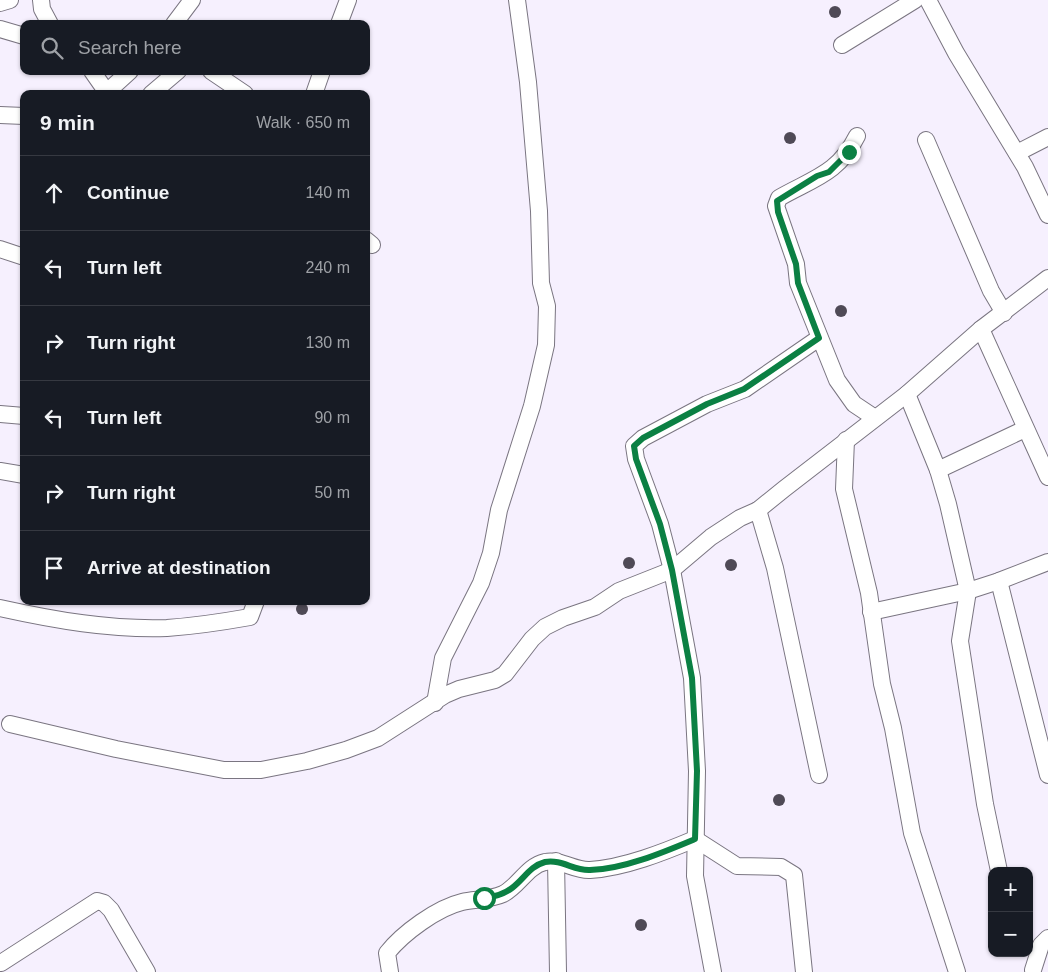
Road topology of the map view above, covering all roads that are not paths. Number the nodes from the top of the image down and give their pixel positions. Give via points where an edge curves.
1 (10, 0) edge
2 (41, 0) edge
3 (348, 0) edge
4 (517, 0) edge
5 (915, 0) edge
6 (928, 0) edge
7 (0, 3) edge
8 (184, 3) edge
9 (48, 20) edge
10 (176, 20) edge
11 (340, 20) edge
12 (0, 29) edge
13 (20, 35) edge
14 (842, 45) dead end
15 (95, 75) edge
16 (126, 75) edge
17 (173, 75) edge
18 (217, 75) edge
19 (321, 75) edge
20 (105, 90) edge
21 (110, 90) edge
22 (157, 90) edge
23 (239, 90) edge
24 (315, 90) edge
25 (0, 115) edge
26 (20, 116) edge
27 (857, 136) dead end
28 (1048, 137) edge
29 (926, 140) dead end
30 (1017, 154) junction
31 (1048, 215) edge
32 (0, 249) edge
33 (20, 256) edge
34 (1048, 278) edge
35 (1004, 312) junction
36 (982, 329) junction
37 (819, 338) junction
38 (906, 394) junction
39 (0, 414) edge
40 (20, 416) edge
41 (875, 418) junction
42 (1025, 429) junction
43 (846, 440) junction
44 (938, 470) junction
45 (0, 471) edge
46 (20, 474) edge
47 (1048, 477) edge
48 (758, 510) junction
49 (1048, 562) edge
50 (672, 570) junction
51 (999, 581) junction
52 (968, 591) junction
53 (254, 605) edge
54 (0, 608) edge
55 (36, 608) edge
56 (871, 612) junction
57 (435, 703) junction
58 (10, 724) dead end
59 (1048, 774) edge
60 (819, 775) dead end
61 (695, 839) junction
62 (556, 862) junction
63 (998, 867) edge
64 (1048, 938) edge
65 (1028, 957) edge
66 (2, 966) edge
67 (388, 966) edge
68 (1033, 971) edge
69 (147, 972) edge
70 (374, 972) edge
71 (558, 972) edge
72 (713, 972) edge
73 (804, 972) edge
74 (957, 972) edge

1 - 7 street
2 - 9 street
3 - 11 street
4 - 57 street via 539,211 541,283 547,306 546,345 532,406 499,510 482,583 443,658
5 - 14 street
6 - 30 street
8 - 10 street
12 - 13 street
15 - 20 street
16 - 21 street
17 - 22 street
18 - 23 street
19 - 24 street
25 - 26 street
27 - 37 street via 849,152 829,172 777,201 796,264 798,283
28 - 30 street
29 - 35 street via 991,291
30 - 31 street
32 - 33 street
34 - 35 street
35 - 36 street
36 - 38 street
36 - 42 street
37 - 41 street via 845,394 865,414
37 - 50 street via 744,389 707,404 634,446
38 - 41 street
38 - 44 street
39 - 40 street
41 - 43 street
42 - 44 street
42 - 47 street
43 - 48 street
43 - 56 street via 844,489
44 - 52 street
45 - 46 street
48 - 50 street via 711,538
48 - 60 street via 775,568
49 - 51 street
50 - 57 street via 619,591 595,607 545,627 505,674 495,680 459,689
50 - 61 street via 694,695
51 - 52 street
51 - 59 street
52 - 56 street
52 - 63 street via 960,641
53 - 55 street via 250,617 166,628 133,628
54 - 55 street
56 - 74 street via 912,832
57 - 58 street via 378,738 338,752 261,770 224,770 185,764
61 - 62 street via 660,853 608,867 588,870
61 - 72 street via 695,876
61 - 73 street via 737,866 780,866 794,875
62 - 67 street via 544,862 535,867 502,894 460,903 433,914 389,951
62 - 71 street
64 - 68 street via 1041,945
65 - 68 street
66 - 69 street via 97,901 111,910
67 - 70 street

